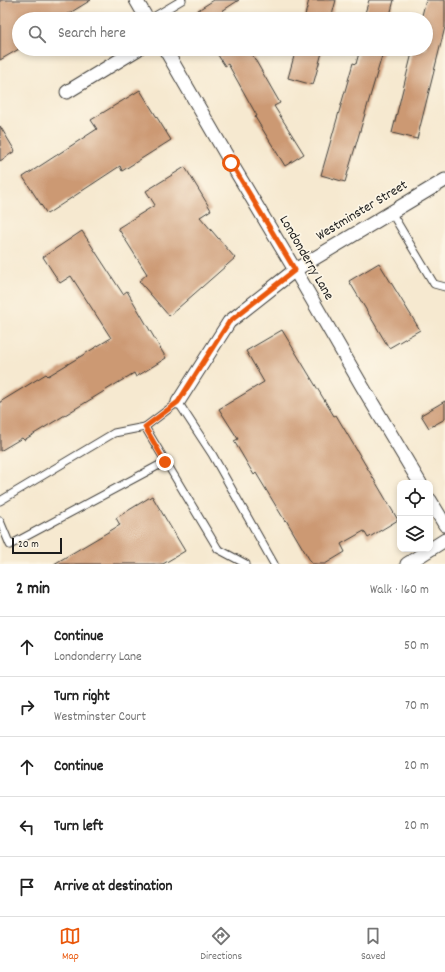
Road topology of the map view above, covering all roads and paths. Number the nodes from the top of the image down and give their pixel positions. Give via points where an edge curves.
1 (136, 0) edge
2 (182, 0) edge
3 (144, 12) edge
4 (161, 12) edge
5 (126, 56) edge
6 (169, 56) edge
7 (67, 92) dead end
8 (445, 180) edge
9 (391, 212) junction
10 (295, 270) junction
11 (445, 287) edge
12 (178, 402) junction
13 (145, 427) junction
14 (165, 462) junction
15 (418, 480) edge
16 (0, 500) edge
17 (433, 505) edge
18 (0, 521) edge
19 (445, 525) edge
20 (445, 540) edge
21 (246, 564) edge
22 (274, 564) edge
23 (407, 564) edge

1 - 3 street
2 - 4 lane
5 - 7 street
6 - 10 street, Londonderry Lane
8 - 9 street, Westminster Street
9 - 10 street, Westminster Street
9 - 11 lane via 434,284
10 - 12 street, Westminster Street via 229,322
10 - 15 street, Londonderry Lane
12 - 13 lane
12 - 22 lane via 212,454
13 - 14 lane
13 - 16 lane via 114,433
14 - 18 lane via 10,545
14 - 21 lane via 218,550
17 - 19 street
20 - 23 street

